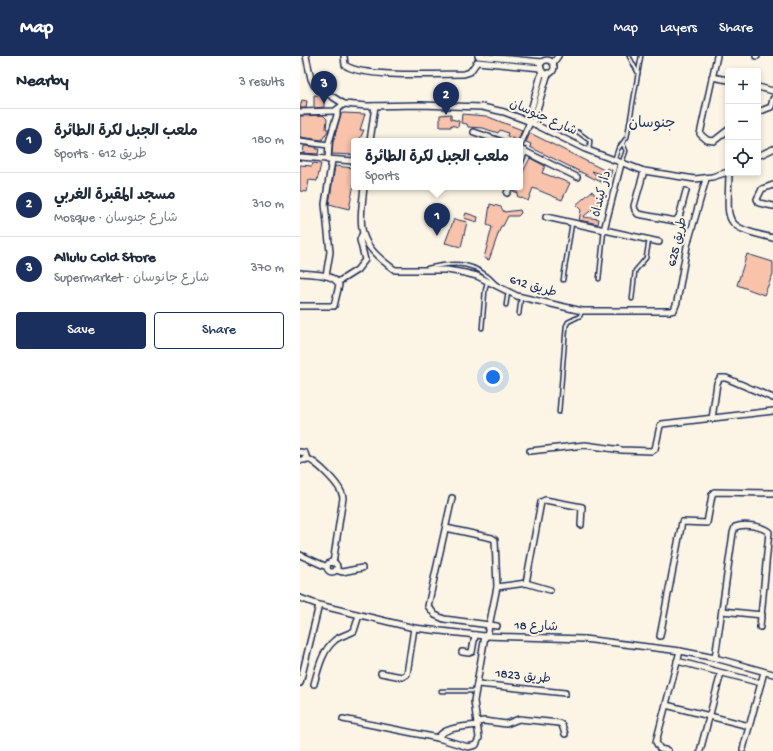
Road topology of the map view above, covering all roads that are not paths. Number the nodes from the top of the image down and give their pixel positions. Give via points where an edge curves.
1 (306, 56) edge
2 (344, 56) edge
3 (478, 56) edge
4 (558, 56) edge
5 (629, 56) edge
6 (641, 56) edge
7 (717, 56) edge
8 (477, 62) junction
9 (542, 62) junction
10 (553, 63) junction
11 (542, 70) junction
12 (548, 73) junction
13 (638, 73) junction
14 (712, 77) junction
15 (725, 79) edge
16 (761, 88) edge
17 (773, 91) edge
18 (773, 99) edge
19 (344, 104) junction
20 (375, 106) junction
21 (337, 111) junction
22 (761, 111) edge
23 (300, 112) edge
24 (530, 122) junction
25 (474, 132) dead end
26 (578, 132) dead end
27 (725, 132) edge
28 (370, 138) edge
29 (491, 138) edge
30 (523, 138) edge
31 (300, 141) edge
32 (623, 144) junction
33 (328, 145) junction
34 (773, 149) edge
35 (523, 150) edge
36 (589, 151) junction
37 (761, 155) edge
38 (300, 157) edge
39 (330, 160) junction
40 (351, 161) edge
41 (614, 161) junction
42 (621, 164) junction
43 (644, 171) junction
44 (725, 173) edge
45 (729, 176) edge
46 (577, 177) dead end
47 (706, 179) junction
48 (773, 185) edge
49 (364, 190) edge
50 (686, 190) dead end
51 (773, 206) edge
52 (546, 217) dead end
53 (572, 223) junction
54 (604, 230) junction
55 (362, 235) junction
56 (773, 238) edge
57 (649, 240) junction
58 (659, 242) dead end
59 (416, 271) junction
60 (300, 274) edge
61 (326, 276) junction
62 (599, 278) dead end
63 (563, 280) dead end
64 (338, 282) junction
65 (488, 282) junction
66 (501, 289) junction
67 (508, 292) junction
68 (521, 297) junction
69 (632, 298) dead end
70 (506, 305) dead end
71 (300, 306) edge
72 (674, 310) joint
73 (582, 311) junction
74 (519, 314) dead end
75 (482, 328) dead end
76 (773, 398) edge
77 (773, 411) edge
78 (559, 412) dead end
79 (712, 419) junction
80 (530, 451) dead end
81 (300, 452) edge
82 (306, 458) junction
83 (300, 460) edge
84 (773, 492) edge
85 (452, 498) dead end
86 (581, 525) dead end
87 (446, 528) junction
88 (300, 555) edge
89 (333, 563) junction
90 (327, 567) junction
91 (362, 568) dead end
92 (336, 570) junction
93 (526, 582) junction
94 (497, 587) junction
95 (550, 590) dead end
96 (300, 598) edge
97 (319, 605) junction
98 (722, 611) junction
99 (359, 615) junction
100 (762, 615) junction
101 (489, 625) junction
102 (497, 626) dead end
103 (760, 627) dead end
104 (414, 628) junction
105 (475, 635) junction
106 (486, 636) junction
107 (660, 636) dead end
108 (680, 651) junction
109 (462, 652) dead end
110 (715, 658) junction
111 (677, 661) junction
112 (764, 672) junction
113 (381, 673) dead end
114 (721, 673) junction
115 (773, 674) edge
116 (300, 683) edge
117 (761, 683) junction
118 (314, 684) dead end
119 (478, 684) junction
120 (441, 691) dead end
121 (476, 691) junction
122 (565, 693) dead end
123 (666, 705) junction
124 (710, 716) junction
125 (343, 719) dead end
126 (477, 724) junction
127 (749, 726) junction
128 (565, 734) dead end
129 (438, 738) junction
130 (743, 749) dead end
131 (668, 751) edge
132 (700, 751) edge

1 - 19 street via 314,85
2 - 8 street via 345,65 350,69 381,73 464,74 470,72
3 - 8 street
3 - 9 street
4 - 10 street
5 - 13 lane
6 - 13 lane
7 - 14 street
8 - 11 street
9 - 10 street via 548,60
9 - 11 street
10 - 12 street via 554,69
11 - 12 street
11 - 24 street
12 - 24 street
13 - 32 lane via 627,137
14 - 15 street
14 - 27 street via 700,134 707,140 714,141
16 - 17 street
18 - 22 street via 771,106
19 - 20 street, شارع جنوسان
19 - 21 street
20 - 24 street, شارع جنوسان via 474,106 497,110
20 - 28 street
21 - 23 street
21 - 33 street
24 - 30 street
24 - 36 street, شارع جنوسان
25 - 29 street
26 - 36 lane via 590,141
31 - 33 street
32 - 41 lane via 618,149
32 - 42 lane via 626,151
33 - 39 street
34 - 37 street
35 - 46 street
36 - 41 street, شارع جنوسان
38 - 39 street
39 - 40 street
39 - 61 street via 325,207 330,260
41 - 42 street, شارع جنوسان
42 - 43 street, شارع جنوسان
42 - 54 street, دار كينداه
43 - 47 street, شارع جنوسان via 690,179
43 - 50 street via 634,206 638,214 675,221 678,219
44 - 47 street, شارع جنوسان
45 - 56 street via 728,210 731,221 739,229
47 - 72 street, طريق 625 via 687,246 678,302
48 - 51 street via 762,189 757,199 759,203
49 - 55 street via 360,220
52 - 53 street
53 - 54 street
53 - 63 lane
54 - 57 street
54 - 62 lane
55 - 59 street, طريق 612 via 372,249 395,270
55 - 64 street via 360,240 365,260 357,270
57 - 58 street
57 - 69 lane via 646,258 635,272
59 - 65 street, طريق 612 via 459,272 471,274
59 - 66 lane via 441,265 465,265 479,269
60 - 61 street
61 - 64 street
64 - 71 street via 334,306
65 - 66 street, طريق 612
65 - 75 lane
66 - 67 street, طريق 612
67 - 68 street, طريق 612
67 - 70 lane
68 - 73 street, طريق 612
68 - 74 lane
72 - 73 street, طريق 612
73 - 78 lane via 580,316 568,322 566,326
76 - 79 street via 726,378 720,378
77 - 79 street
79 - 80 street via 661,425 655,449 652,451 585,445
81 - 82 street via 305,453
82 - 83 street
82 - 89 street via 337,484 343,495
84 - 107 street via 714,492 707,523 682,522
85 - 87 street
86 - 93 street via 582,507 545,500 541,502
87 - 94 street via 495,540
87 - 101 street via 428,606 435,615 444,619
88 - 90 street
89 - 90 street via 329,563
89 - 92 street
90 - 92 street via 331,572
91 - 92 street via 342,572
93 - 94 street
93 - 95 street
94 - 101 street
96 - 97 street, شارع 18
97 - 99 street, شارع 18
97 - 116 street
98 - 100 street
98 - 100 street via 733,533 735,527 740,525 764,528 769,532
98 - 110 street
99 - 104 street, شارع 18
99 - 118 street via 354,631 339,638 328,648
100 - 103 street
101 - 102 street
101 - 106 street
104 - 105 street, شارع 18
104 - 113 street via 408,674 402,677
105 - 106 street, شارع 18
105 - 109 street via 472,652
106 - 108 street, شارع 18 via 584,639
106 - 119 street
108 - 110 street, شارع 18
108 - 111 street
110 - 112 street, شارع 18
111 - 114 street
111 - 123 street
112 - 115 street, شارع 18
112 - 117 street
114 - 117 street
114 - 124 street
117 - 127 street
119 - 121 street
119 - 122 street, طريق 1823
120 - 121 lane
121 - 126 street via 474,706
123 - 124 street
123 - 131 street via 656,742 660,748
124 - 127 street
124 - 132 street
125 - 129 street
126 - 128 street via 484,721 508,724 519,719 559,723 563,726
126 - 129 street via 445,731
126 - 129 street via 479,740 471,748
127 - 130 street

